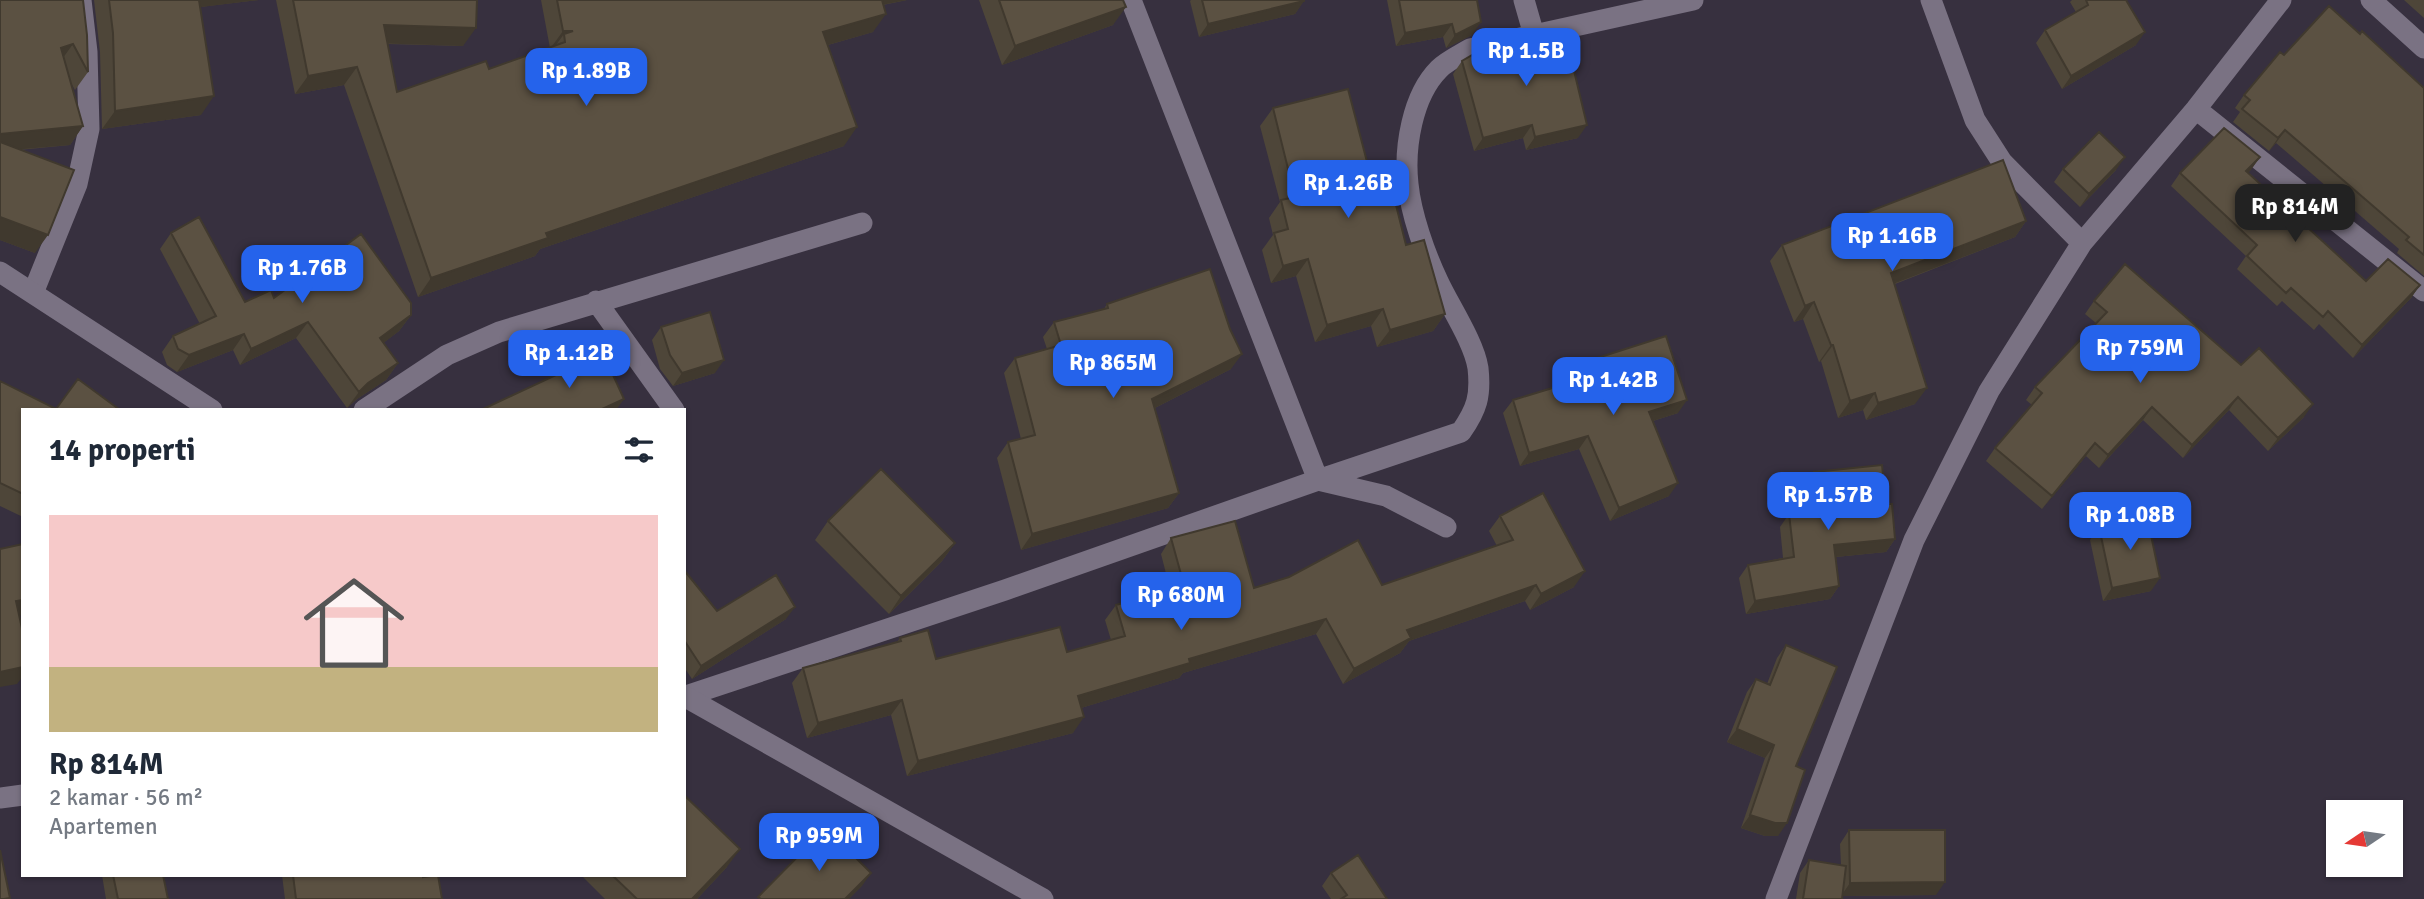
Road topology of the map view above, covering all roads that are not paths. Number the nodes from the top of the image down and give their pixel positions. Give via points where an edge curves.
1 (81, 0) edge
2 (1131, 0) edge
3 (1524, 0) edge
4 (1693, 0) edge
5 (1931, 0) edge
6 (2281, 0) edge
7 (2371, 0) edge
8 (1534, 35) junction
9 (2424, 48) edge
10 (2196, 109) junction
11 (862, 223) dead end
12 (2082, 243) junction
13 (0, 272) edge
14 (2424, 291) edge
15 (33, 293) junction
16 (596, 301) junction
17 (209, 408) edge
18 (366, 408) edge
19 (673, 408) edge
20 (1318, 480) junction
21 (1446, 527) dead end
22 (686, 696) edge
23 (686, 697) edge
24 (21, 795) edge
25 (0, 798) edge
26 (1043, 899) edge
27 (1776, 899) edge

1 - 15 street via 89,129 77,184
2 - 20 street
3 - 8 street
4 - 8 street
5 - 12 street via 1975,120 2002,162
6 - 10 street
7 - 9 street
8 - 20 street via 1470,49 1438,70 1417,103 1409,140 1408,185 1419,230 1478,365 1475,411 1461,432
10 - 12 street
10 - 14 street
11 - 16 street
12 - 27 street via 1989,391 1914,540
13 - 15 street
15 - 17 street
16 - 18 street via 499,332 447,355
16 - 19 street
20 - 21 street via 1386,496
20 - 22 street
23 - 26 street
24 - 25 street

